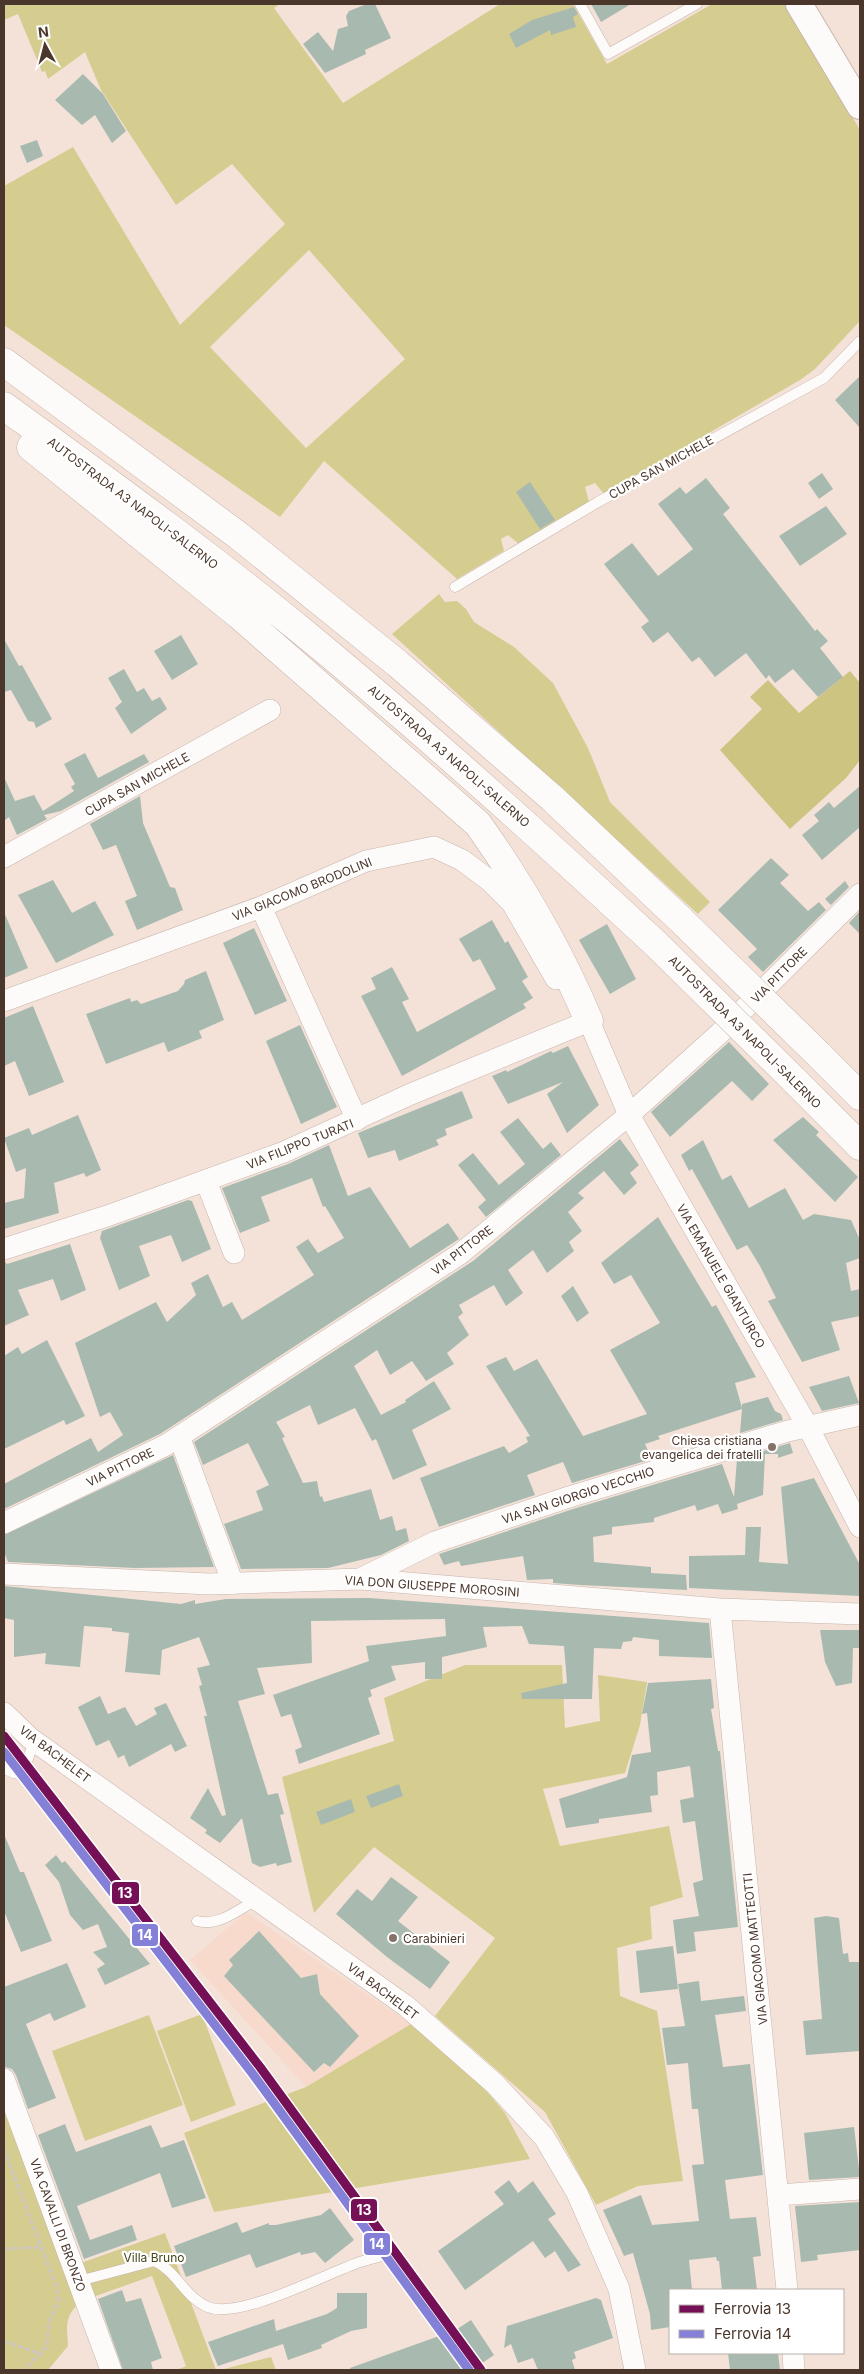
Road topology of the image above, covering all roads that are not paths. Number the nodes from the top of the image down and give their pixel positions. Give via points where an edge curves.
1 (580, 4) edge
2 (697, 4) edge
3 (799, 4) edge
4 (860, 106) edge
5 (860, 341) edge
6 (4, 362) edge
7 (4, 406) edge
8 (4, 426) edge
9 (456, 587) dead end
10 (270, 710) dead end
11 (4, 857) edge
12 (860, 894) edge
13 (261, 907) junction
14 (4, 1001) edge
15 (589, 1021) junction
16 (860, 1096) edge
17 (629, 1115) junction
18 (357, 1120) junction
19 (860, 1146) edge
20 (206, 1181) junction
21 (4, 1249) edge
22 (234, 1253) dead end
23 (860, 1415) edge
24 (808, 1427) junction
25 (179, 1436) junction
26 (4, 1523) edge
27 (860, 1526) edge
28 (4, 1574) edge
29 (360, 1579) junction
30 (233, 1584) junction
31 (720, 1609) junction
32 (860, 1614) edge
33 (4, 1713) edge
34 (30, 1738) junction
35 (4, 1769) edge
36 (256, 1900) junction
37 (197, 1922) dead end
38 (4, 2080) edge
39 (860, 2189) edge
40 (779, 2195) junction
41 (389, 2254) dead end
42 (79, 2281) junction
43 (787, 2289) edge
44 (793, 2354) edge
45 (111, 2370) edge
46 (635, 2370) edge
47 (794, 2370) edge

1 - 2 lane via 608,54
3 - 4 street
5 - 9 lane, CUPA SAN MICHELE via 824,378 598,502
6 - 16 highway, bridge via 239,536 398,664 552,798
7 - 19 highway, AUTOSTRADA A3 NAPOLI-SALERNO, bridge via 307,635 488,789 656,944
8 - 15 highway via 239,615 478,824 509,867
10 - 11 street, CUPA SAN MICHELE
12 - 17 street, VIA PITTORE via 720,1033
13 - 14 street, VIA GIACOMO BRODOLINI
13 - 15 street, VIA GIACOMO BRODOLINI via 366,861 434,847 462,860 512,903 558,981
13 - 18 street
15 - 17 street, VIA EMANUELE GIANTURCO
15 - 18 street, VIA FILIPPO TURATI via 411,1094
17 - 24 street, VIA EMANUELE GIANTURCO
17 - 25 street, VIA PITTORE via 460,1254
18 - 20 street, VIA FILIPPO TURATI
20 - 21 street, VIA FILIPPO TURATI
20 - 22 street
23 - 24 street, VIA SAN GIORGIO VECCHIO
24 - 27 street, VIA EMANUELE GIANTURCO
24 - 29 street, VIA SAN GIORGIO VECCHIO via 569,1497 462,1533 403,1556
25 - 26 street, VIA PITTORE
25 - 30 street
28 - 30 street, VIA DON GIUSEPPE MOROSINI
29 - 30 street, VIA DON GIUSEPPE MOROSINI
29 - 31 street, VIA DON GIUSEPPE MOROSINI
31 - 32 street, VIA DON GIUSEPPE MOROSINI
31 - 40 street, VIA GIACOMO MATTEOTTI
33 - 34 street, VIA BACHELET
34 - 35 lane via 31,1750 26,1765 14,1773
34 - 36 street, VIA BACHELET
36 - 37 lane via 221,1920 207,1924
36 - 46 street, VIA BACHELET via 406,2006 495,2084 544,2137 577,2193 619,2289
38 - 42 street, VIA CAVALLI DI BRONZO
39 - 40 street
40 - 43 street, VIA GIACOMO MATTEOTTI
41 - 42 lane via 359,2262 284,2294 241,2307 210,2308 196,2300 163,2265 154,2261
42 - 45 street, VIA CAVALLI DI BRONZO
44 - 47 street

